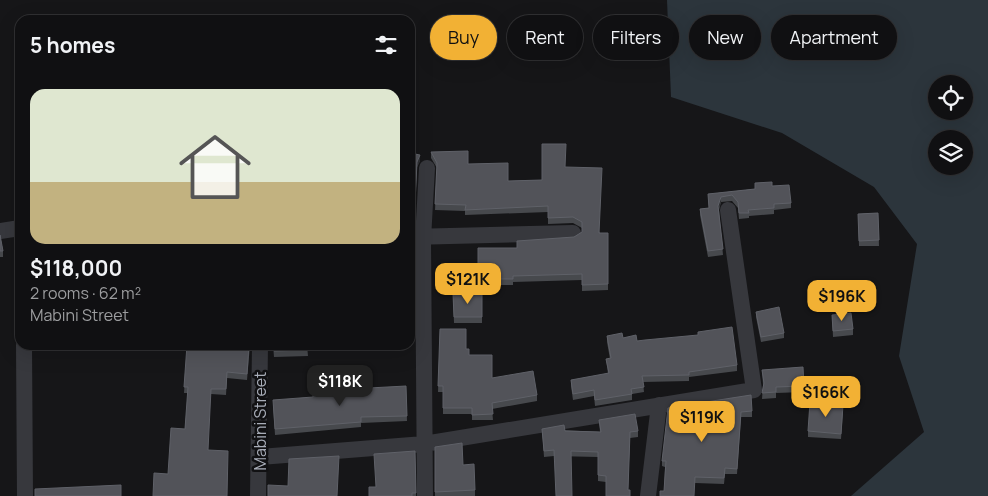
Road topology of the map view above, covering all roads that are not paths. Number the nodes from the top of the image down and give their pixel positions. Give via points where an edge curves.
1 (427, 168) dead end
2 (728, 210) dead end
3 (15, 229) edge
4 (0, 231) edge
5 (574, 233) dead end
6 (416, 238) edge
7 (24, 350) edge
8 (260, 350) edge
9 (659, 405) junction
10 (424, 444) junction
11 (260, 457) junction
12 (25, 496) edge
13 (258, 496) edge
14 (425, 496) edge
15 (648, 496) edge

1 - 6 street
2 - 9 street via 754,390
3 - 4 street
5 - 6 street
6 - 10 street
7 - 12 street
8 - 11 street, Mabini Street
9 - 10 street
9 - 15 street
10 - 11 street
10 - 14 street
11 - 13 street, Mabini Street

